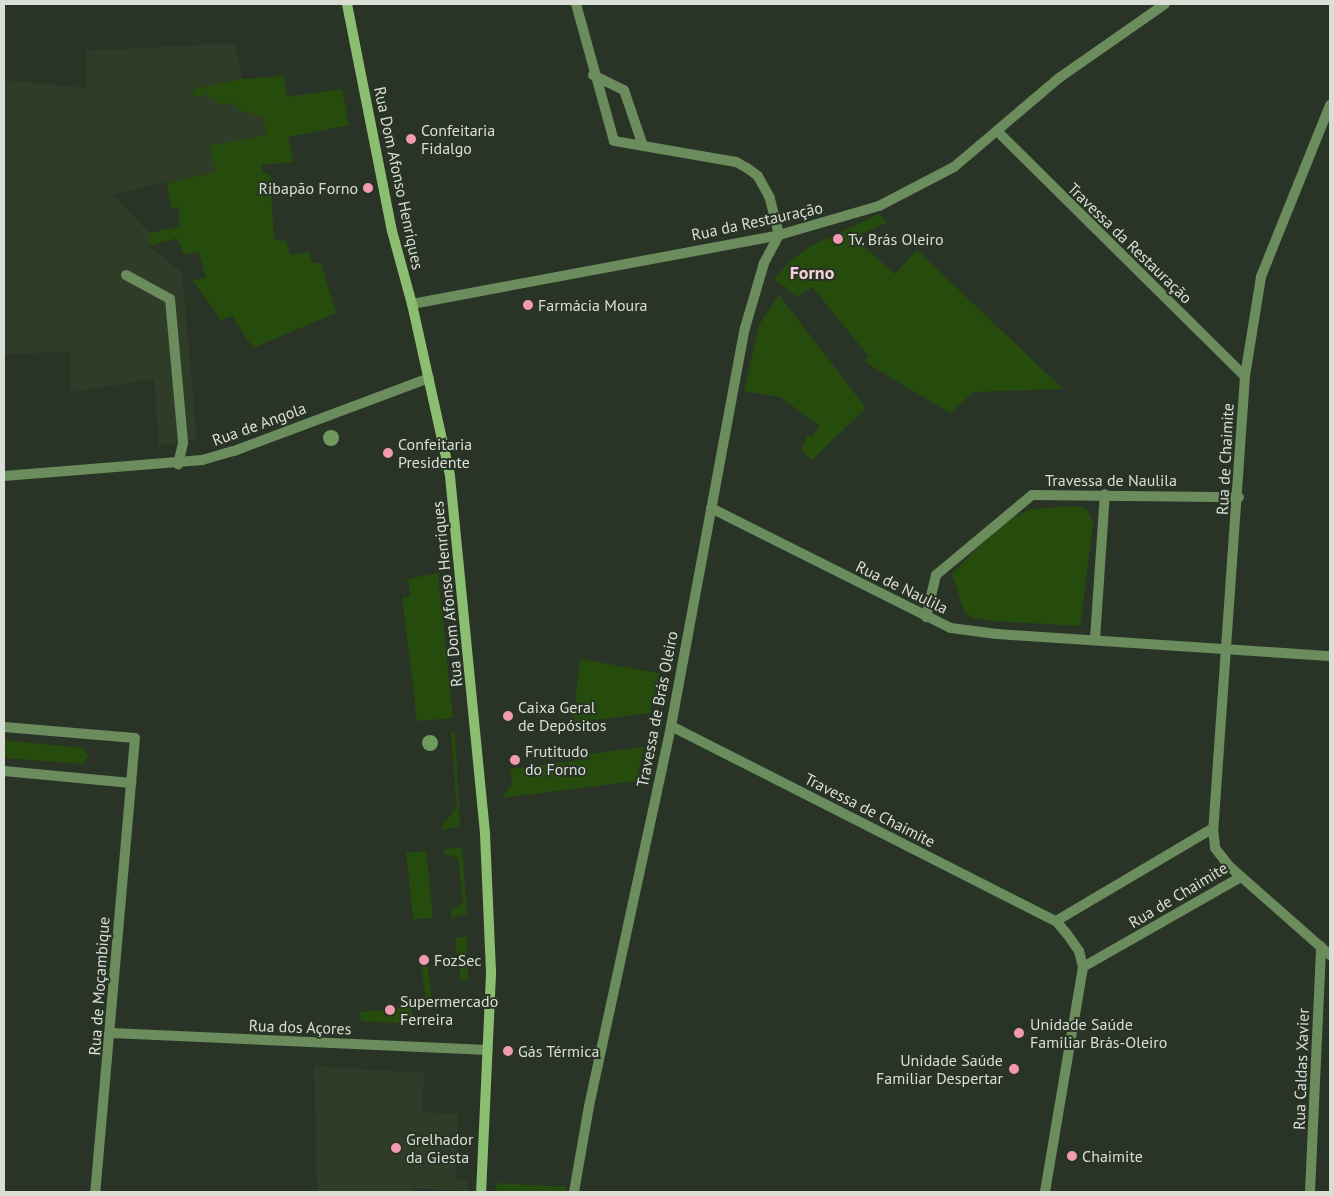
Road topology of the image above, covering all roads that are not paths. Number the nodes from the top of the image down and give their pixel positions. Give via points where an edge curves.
1 (347, 4) edge
2 (576, 4) edge
3 (1165, 4) edge
4 (593, 75) junction
5 (1330, 105) edge
6 (997, 131) junction
7 (643, 146) junction
8 (779, 235) junction
9 (126, 275) dead end
10 (412, 304) junction
11 (1245, 376) junction
12 (429, 378) junction
13 (178, 464) junction
14 (4, 476) edge
15 (1105, 494) junction
16 (1239, 496) junction
17 (711, 508) junction
18 (926, 617) junction
19 (1095, 638) junction
20 (1226, 647) junction
21 (1330, 656) edge
22 (671, 726) junction
23 (4, 727) edge
24 (4, 771) edge
25 (131, 783) junction
26 (1213, 828) junction
27 (1241, 877) junction
28 (1056, 921) junction
29 (1321, 946) junction
30 (1330, 954) edge
31 (1083, 967) junction
32 (111, 1033) junction
33 (488, 1050) junction
34 (95, 1192) edge
35 (481, 1192) edge
36 (574, 1192) edge
37 (1045, 1192) edge
38 (1310, 1192) edge

1 - 10 main road, Rua Dom Afonso Henriques via 392,231
2 - 4 street
3 - 6 street, Rua da Restauração via 1074,66
4 - 7 street via 624,90
4 - 7 street via 614,141
5 - 11 street, Rua de Chaimite via 1261,277
6 - 8 street, Rua da Restauração via 954,167 917,189 879,206
6 - 11 street, Travessa da Restauração
7 - 8 street via 736,162 747,168 758,176 770,198
8 - 10 street, Rua da Restauração
8 - 17 street, Travessa de Brás Oleiro via 764,263 745,328
9 - 13 street via 170,299 183,443
10 - 12 main road, Rua Dom Afonso Henriques
11 - 16 street, Rua de Chaimite
12 - 13 street, Rua de Angola via 234,451
12 - 33 main road, Rua Dom Afonso Henriques via 450,476 485,834 491,974
13 - 14 street, Rua de Angola
15 - 16 street, Travessa de Naulila
15 - 18 street, Travessa de Naulila via 1032,495 936,576
15 - 19 street
16 - 20 street, Rua de Chaimite
17 - 18 street, Rua de Naulila
17 - 22 street, Travessa de Brás Oleiro
18 - 19 street, Rua de Naulila via 951,628 997,634
19 - 20 street, Rua de Naulila
20 - 21 street, Rua de Naulila
20 - 26 street, Rua de Chaimite
22 - 28 street, Travessa de Chaimite
22 - 36 street, Travessa de Brás Oleiro via 589,1106
23 - 25 street, Rua de Moçambique via 135,738
24 - 25 street
25 - 32 street, Rua de Moçambique
26 - 27 street, Rua de Chaimite via 1215,848
26 - 28 street
27 - 29 street
27 - 31 street, Rua de Chaimite
28 - 31 street via 1079,951
29 - 30 street
29 - 38 street, Rua Caldas Xavier
31 - 37 street
32 - 33 street, Rua dos Açores
32 - 34 street, Rua de Moçambique
33 - 35 main road, Rua Dom Afonso Henriques

